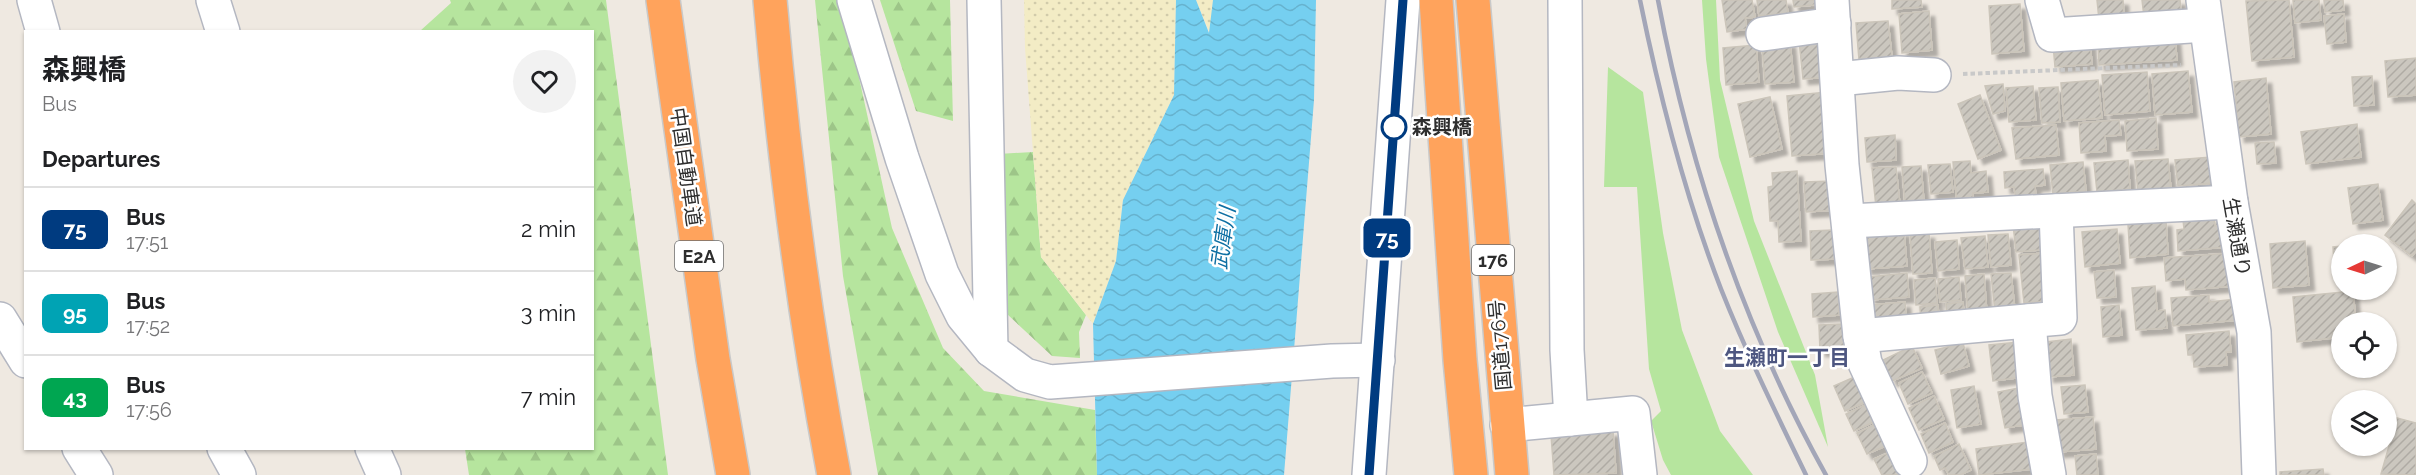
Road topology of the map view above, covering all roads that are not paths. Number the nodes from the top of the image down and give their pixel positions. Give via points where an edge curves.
1 (34, 0) edge
2 (213, 0) edge
3 (663, 0) edge
4 (770, 0) edge
5 (854, 0) edge
6 (984, 0) edge
7 (1403, 0) edge
8 (1436, 0) edge
9 (1473, 0) edge
10 (1565, 0) edge
11 (2042, 0) edge
12 (1833, 12) edge
13 (2205, 12) edge
14 (42, 30) edge
15 (222, 30) edge
16 (1763, 34) dead end
17 (1934, 75) road end
18 (1838, 79) junction
19 (2231, 202) junction
20 (2055, 211) junction
21 (1850, 221) junction
22 (0, 319) edge
23 (2029, 321) junction
24 (1860, 336) junction
25 (991, 350) junction
26 (24, 358) edge
27 (1378, 360) junction
28 (1571, 419) junction
29 (1507, 425) junction
30 (80, 450) edge
31 (225, 450) edge
32 (373, 450) edge
33 (1910, 461) dead end
34 (96, 475) edge
35 (239, 475) edge
36 (384, 475) edge
37 (734, 475) edge
38 (834, 475) edge
39 (1369, 475) edge
40 (1471, 475) edge
41 (1512, 475) edge
42 (1640, 475) edge
43 (2049, 475) edge
44 (2259, 475) edge

1 - 14 street
2 - 15 street
3 - 37 highway, 中国自動車道 / E2A
4 - 38 highway via 782,140 809,344
5 - 25 street via 942,274 963,316
6 - 25 street
7 - 27 street
8 - 40 highway, 国道176号 / 176
9 - 29 highway, 国道176号 / 176
10 - 28 street via 1567,350
11 - 13 street via 2052,35
12 - 16 street
12 - 18 street
13 - 19 street, 生瀬通り
17 - 18 street
18 - 21 street via 1842,165
19 - 20 street
19 - 44 street, 生瀬通り via 2254,332
20 - 21 street
20 - 23 street via 2060,318
21 - 24 street
22 - 26 street
23 - 24 street
23 - 43 street via 2031,366
24 - 33 street via 1865,363
25 - 27 street via 1025,375 1050,382
27 - 39 street
28 - 29 street
28 - 42 street via 1633,413
29 - 41 highway, 国道176号 / 176
30 - 34 street
31 - 35 street
32 - 36 street

